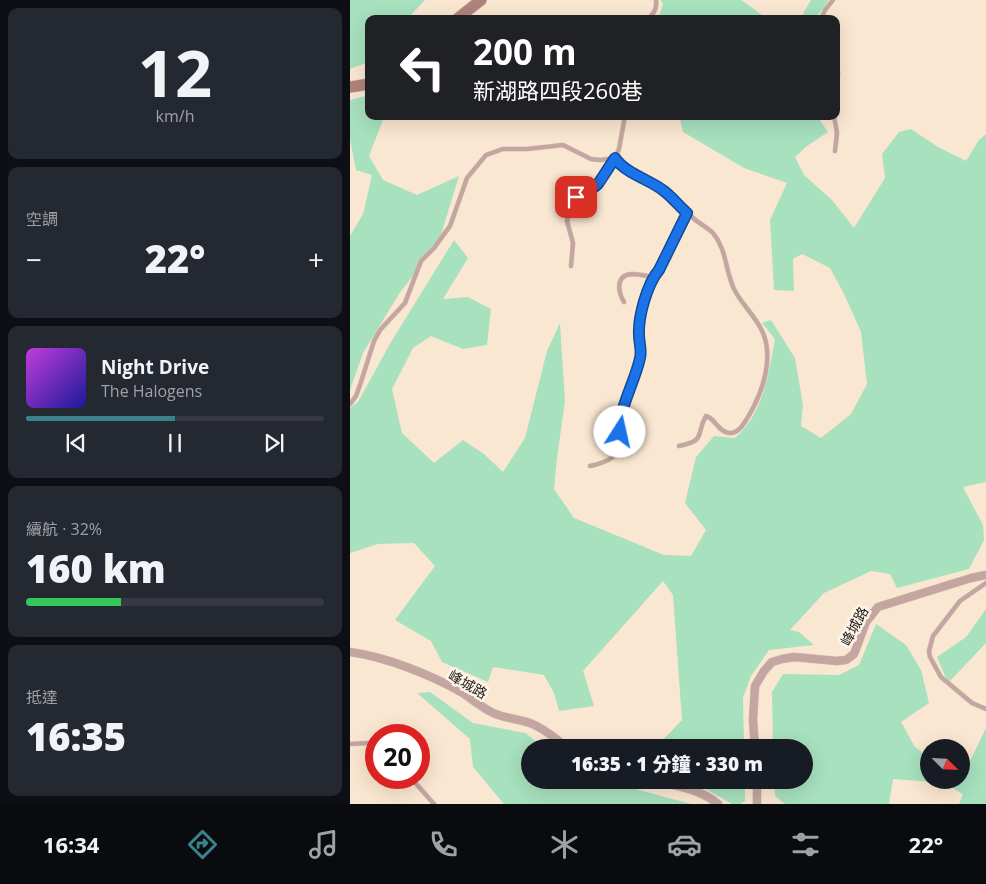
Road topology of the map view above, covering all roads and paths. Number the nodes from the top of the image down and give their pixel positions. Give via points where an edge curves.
1 (481, 0) edge
2 (656, 0) edge
3 (833, 0) edge
4 (462, 15) edge
5 (652, 15) edge
6 (823, 15) edge
7 (365, 85) edge
8 (350, 87) edge
9 (624, 120) edge
10 (835, 120) edge
11 (835, 151) dead end
12 (615, 158) junction
13 (687, 213) junction
14 (572, 266) dead end
15 (653, 277) junction
16 (624, 302) dead end
17 (350, 404) edge
18 (679, 446) dead end
19 (590, 466) dead end
20 (985, 576) edge
21 (350, 652) edge
22 (986, 709) edge
23 (556, 739) edge
24 (754, 739) edge
25 (365, 743) edge
26 (350, 744) edge
27 (420, 789) edge
28 (687, 789) edge
29 (757, 789) edge
30 (434, 804) edge
31 (718, 804) edge
32 (757, 804) edge

1 - 4 street
2 - 5 lane
3 - 6 lane
7 - 8 street
9 - 12 lane
10 - 11 lane
12 - 13 lane via 664,191
12 - 14 lane via 598,184 576,197 571,205 567,221 573,243
12 - 17 lane via 591,159 562,145 510,148 486,155 467,178 450,226 421,261 404,303 380,330 356,396
13 - 15 lane
13 - 18 lane via 711,232 722,246 736,292 761,327 767,359 762,391 742,426 729,433 706,416 696,441
15 - 16 lane via 629,274 623,277 618,284
15 - 19 lane via 639,328 642,352 619,425 624,444 606,462
20 - 22 lane via 960,601 933,636 928,651 941,677 972,704
20 - 24 street, 峰城路 via 878,607 866,622 854,654 846,660 794,658 772,662 755,686
21 - 23 street, 峰城路 via 397,664 433,679 495,714 531,723
25 - 26 lane
27 - 30 lane
28 - 31 street
29 - 32 street

